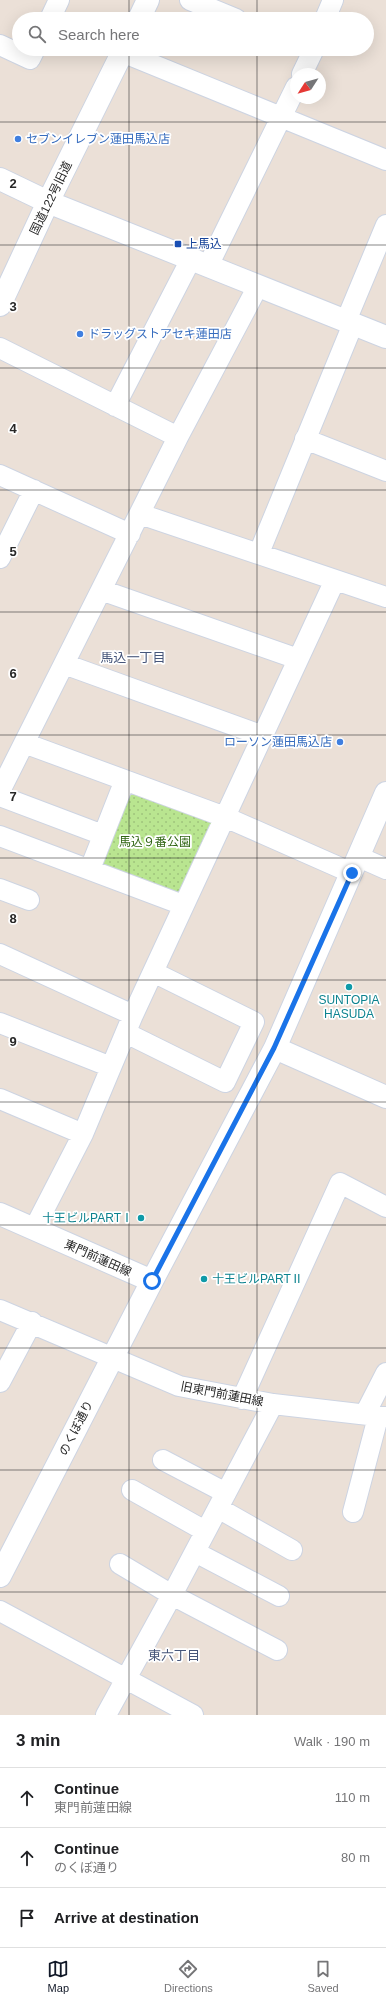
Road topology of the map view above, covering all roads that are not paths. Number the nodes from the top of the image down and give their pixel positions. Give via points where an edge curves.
1 (59, 0) edge
2 (190, 0) edge
3 (333, 0) edge
4 (53, 12) edge
5 (219, 12) edge
6 (329, 12) edge
7 (0, 45) edge
8 (12, 51) edge
9 (24, 56) edge
10 (32, 56) edge
11 (120, 56) edge
12 (137, 56) edge
13 (310, 56) edge
14 (304, 68) edge
15 (290, 99) edge
16 (281, 116) junction
17 (386, 160) edge
18 (0, 179) edge
19 (48, 202) junction
20 (386, 225) edge
21 (200, 263) junction
22 (258, 286) junction
23 (0, 305) edge
24 (349, 322) junction
25 (386, 337) edge
26 (0, 348) edge
27 (115, 406) junction
28 (178, 437) junction
29 (305, 439) junction
30 (386, 471) edge
31 (0, 475) edge
32 (34, 490) junction
33 (140, 514) junction
34 (130, 534) junction
35 (259, 553) junction
36 (0, 558) edge
37 (335, 580) junction
38 (102, 590) junction
39 (386, 597) edge
40 (298, 659) junction
41 (64, 664) junction
42 (263, 736) junction
43 (24, 743) junction
44 (125, 780) junction
45 (0, 791) edge
46 (386, 793) edge
47 (0, 796) edge
48 (225, 817) junction
49 (103, 835) junction
50 (0, 836) edge
51 (356, 865) junction
52 (90, 869) junction
53 (386, 869) edge
54 (0, 890) edge
55 (29, 900) dead end
56 (183, 905) junction
57 (0, 954) edge
58 (153, 972) junction
59 (0, 1023) edge
60 (129, 1024) junction
61 (274, 1048) junction
62 (111, 1067) junction
63 (386, 1097) edge
64 (0, 1099) edge
65 (83, 1134) junction
66 (386, 1207) edge
67 (0, 1214) edge
68 (34, 1229) junction
69 (152, 1281) junction
70 (0, 1310) edge
71 (32, 1322) junction
72 (112, 1357) junction
73 (386, 1373) edge
74 (0, 1382) edge
75 (242, 1399) junction
76 (273, 1404) junction
77 (377, 1416) edge
78 (163, 1460) dead end
79 (132, 1490) dead end
80 (222, 1500) junction
81 (353, 1512) dead end
82 (205, 1531) junction
83 (292, 1550) dead end
84 (195, 1552) junction
85 (120, 1564) dead end
86 (0, 1576) edge
87 (172, 1595) junction
88 (279, 1596) dead end
89 (0, 1611) edge
90 (277, 1650) dead end
91 (126, 1678) junction
92 (106, 1715) edge
93 (193, 1715) edge

1 - 4 street
2 - 5 street
3 - 6 street
7 - 8 street
9 - 10 street via 30,59
11 - 19 street, 国道122号旧道
12 - 16 street
13 - 14 street
15 - 16 street
16 - 17 street
16 - 21 street
18 - 19 street
19 - 21 street
19 - 23 street, 国道122号旧道
20 - 24 street
21 - 22 street
21 - 27 street
22 - 24 street
22 - 28 street
24 - 25 street
24 - 29 street
26 - 27 street
27 - 28 street
28 - 33 street
29 - 30 street
29 - 35 street
31 - 32 street
32 - 34 street
32 - 36 street
33 - 34 street
33 - 35 street
34 - 38 street
35 - 37 street
37 - 39 street
37 - 40 street
38 - 40 street
38 - 41 street
40 - 42 street
41 - 42 street
41 - 43 street
42 - 48 street
43 - 44 street
43 - 45 street
44 - 48 street
44 - 49 street
46 - 51 street
47 - 49 street
48 - 51 street
48 - 56 street
49 - 52 street
50 - 52 street
51 - 53 street
51 - 61 street
52 - 56 street
54 - 55 street
56 - 58 street
57 - 60 street
58 - 60 street
58 - 60 street via 254,1022 226,1082
59 - 62 street
60 - 62 street
61 - 63 street
61 - 69 street
62 - 65 street
64 - 65 street
65 - 68 street
66 - 75 street via 340,1183
67 - 68 street, 東門前蓮田線
68 - 69 street, 東門前蓮田線
69 - 72 street, のくぼ通り
70 - 71 street, 旧東門前蓮田線
71 - 72 street, 旧東門前蓮田線
71 - 74 street
72 - 75 street, 旧東門前蓮田線 via 179,1386
72 - 86 street, のくぼ通り
73 - 77 street
75 - 76 street, 旧東門前蓮田線
76 - 77 street, 旧東門前蓮田線
76 - 80 street
77 - 81 street
78 - 80 street
79 - 82 street
80 - 82 street
80 - 83 street
82 - 84 street
84 - 87 street
84 - 88 street
85 - 87 street
87 - 90 street
87 - 91 street
89 - 91 street
91 - 92 street
91 - 93 street

